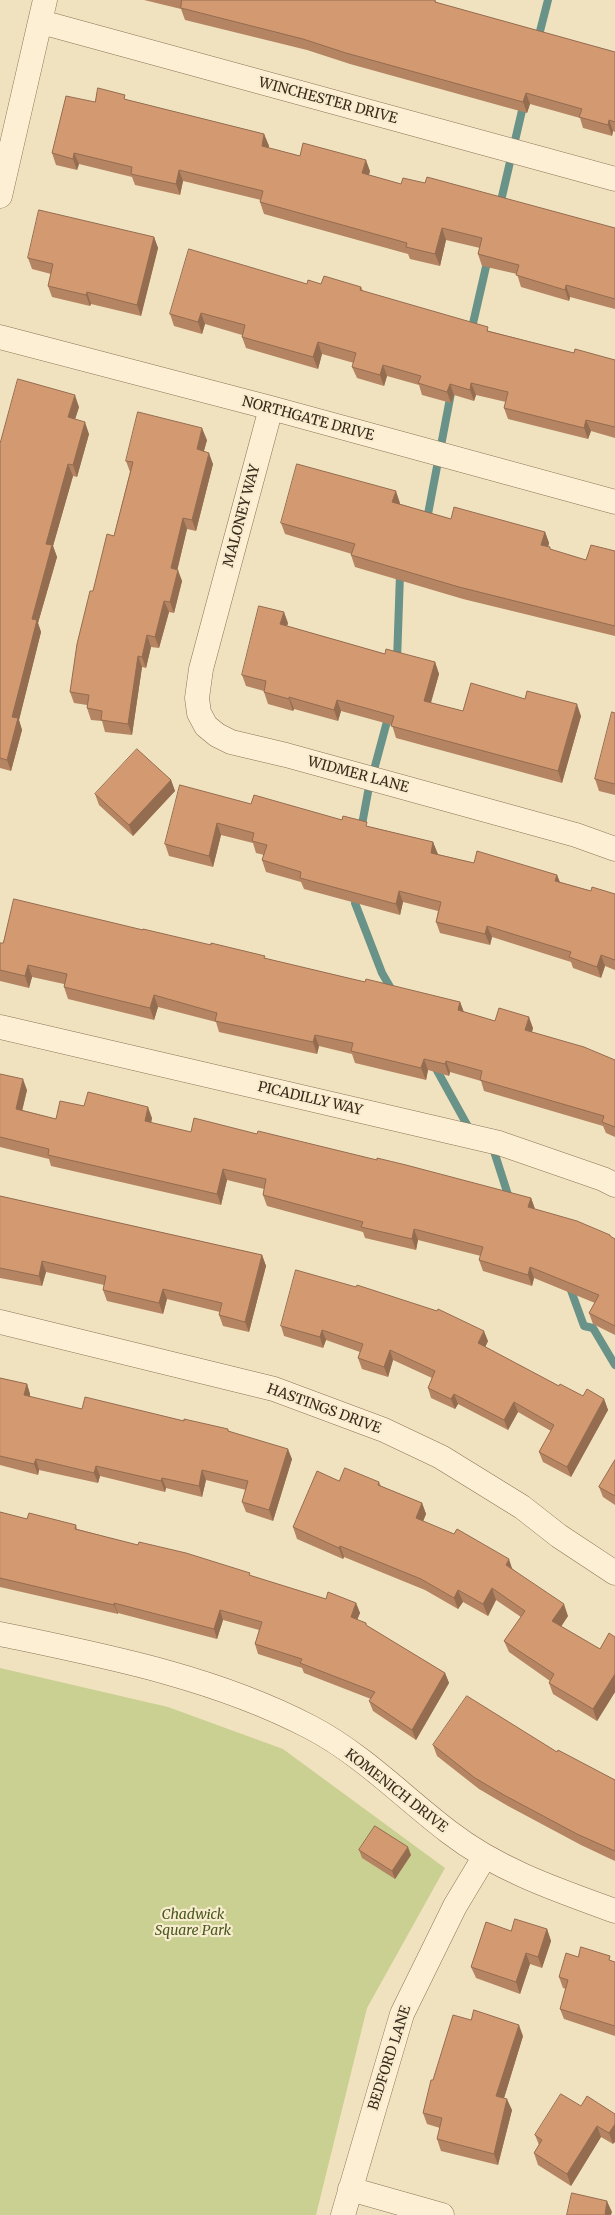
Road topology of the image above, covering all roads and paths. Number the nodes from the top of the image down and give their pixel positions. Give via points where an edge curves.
1 (43, 11) edge
2 (615, 179) edge
3 (0, 196) edge
4 (0, 338) edge
5 (271, 408) junction
6 (615, 502) edge
7 (213, 623) joint
8 (615, 849) edge
9 (0, 1027) edge
10 (615, 1185) edge
11 (0, 1322) edge
12 (615, 1573) edge
13 (0, 1634) edge
14 (485, 1856) junction
15 (615, 1911) edge
16 (350, 2189) junction
17 (343, 2215) edge
18 (442, 2215) edge

1 - 2 street, WINCHESTER DRIVE
1 - 3 street
4 - 5 street, NORTHGATE DRIVE
5 - 6 street, NORTHGATE DRIVE
5 - 7 street, MALONEY WAY
7 - 8 street, WIDMER LANE via 197,698 199,714 217,735 231,742 558,830
9 - 10 street, PICADILLY WAY via 499,1142
11 - 12 street, HASTINGS DRIVE via 274,1389 384,1430 441,1458 522,1507
13 - 14 street, KOMENICH DRIVE via 128,1661 250,1700 311,1728 363,1761 450,1833
14 - 15 street, KOMENICH DRIVE via 536,1882
14 - 16 street, BEDFORD LANE via 455,1906 402,2014
16 - 17 street, BEDFORD LANE
16 - 18 street

